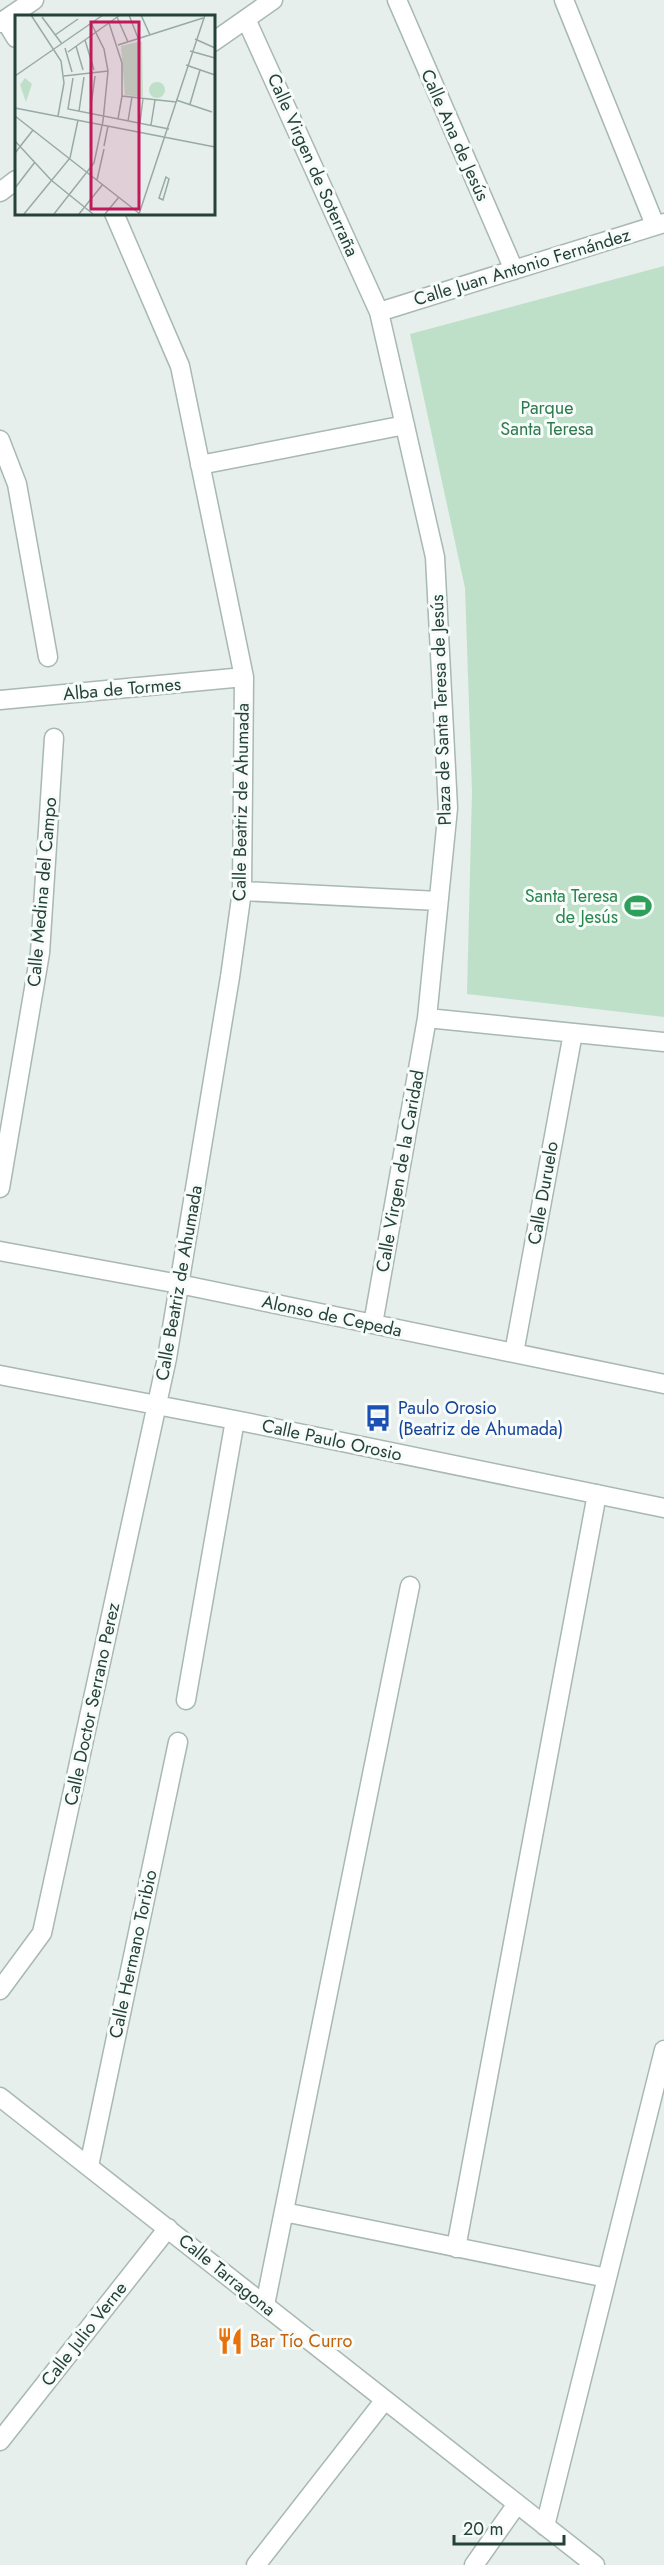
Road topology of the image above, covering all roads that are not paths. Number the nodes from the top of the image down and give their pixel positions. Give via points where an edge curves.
1 (34, 0) edge
2 (273, 0) edge
3 (397, 0) edge
4 (564, 0) edge
5 (2, 19) edge
6 (246, 19) junction
7 (15, 37) edge
8 (214, 41) edge
9 (15, 181) edge
10 (0, 192) edge
11 (114, 214) edge
12 (660, 224) edge
13 (514, 270) junction
14 (379, 312) junction
15 (405, 425) junction
16 (0, 440) edge
17 (200, 465) junction
18 (48, 657) dead end
19 (244, 677) junction
20 (0, 700) edge
21 (54, 738) dead end
22 (242, 891) junction
23 (438, 901) junction
24 (427, 1018) junction
25 (573, 1033) junction
26 (664, 1042) edge
27 (0, 1188) edge
28 (0, 1251) edge
29 (179, 1284) junction
30 (374, 1324) junction
31 (514, 1353) junction
32 (0, 1375) edge
33 (664, 1384) edge
34 (157, 1405) junction
35 (235, 1420) junction
36 (597, 1494) junction
37 (664, 1508) edge
38 (410, 1586) dead end
39 (186, 1700) dead end
40 (178, 1742) dead end
41 (0, 1990) edge
42 (664, 2050) edge
43 (0, 2097) edge
44 (89, 2166) junction
45 (284, 2212) junction
46 (168, 2228) junction
47 (456, 2248) junction
48 (607, 2278) junction
49 (265, 2305) junction
50 (384, 2401) junction
51 (0, 2441) edge
52 (518, 2504) junction
53 (545, 2526) junction
54 (256, 2565) edge
55 (474, 2565) edge
56 (595, 2565) edge

1 - 5 street
2 - 6 street
3 - 13 street, Calle Ana de Jesús
4 - 12 street
5 - 7 street
6 - 8 street
6 - 14 street, Calle Virgen de Soterraña
9 - 10 street
11 - 17 street, Calle Beatriz de Ahumada via 180,366
12 - 13 street, Calle Juan Antonio Fernández
13 - 14 street, Calle Juan Antonio Fernández
14 - 15 street, Plaza de Santa Teresa de Jesús
15 - 17 street
15 - 23 street, Plaza de Santa Teresa de Jesús via 435,556 448,808
16 - 18 street via 17,484
17 - 19 street, Calle Beatriz de Ahumada
19 - 20 street, Alba de Tormes
19 - 22 street, Calle Beatriz de Ahumada
21 - 27 street, Calle Medina del Campo via 40,953
22 - 23 street
22 - 29 street, Calle Beatriz de Ahumada
23 - 24 street, Plaza de Santa Teresa de Jesús
24 - 25 street
24 - 30 street, Calle Virgen de la Caridad
25 - 26 street
25 - 31 street, Calle Duruelo
28 - 29 street, Alonso de Cepeda
29 - 30 street, Alonso de Cepeda
29 - 34 street, Calle Beatriz de Ahumada
30 - 31 street, Alonso de Cepeda
31 - 33 street, Alonso de Cepeda
32 - 34 street, Calle Paulo Orosio
34 - 35 street, Calle Paulo Orosio
34 - 41 street, Calle Doctor Serrano Perez via 42,1933
35 - 36 street, Calle Paulo Orosio
35 - 39 street
36 - 37 street, Calle Paulo Orosio
36 - 47 street
38 - 45 street
40 - 44 street, Calle Hermano Toribio
42 - 48 street
43 - 44 street, Calle Tarragona
44 - 46 street, Calle Tarragona
45 - 47 street
45 - 49 street
46 - 49 street, Calle Tarragona
46 - 51 street, Calle Julio Verne
47 - 48 street
48 - 53 street
49 - 50 street, Calle Tarragona
50 - 52 street, Calle Tarragona
50 - 54 street
52 - 53 street, Calle Tarragona
52 - 55 street
53 - 56 street, Calle Tarragona

